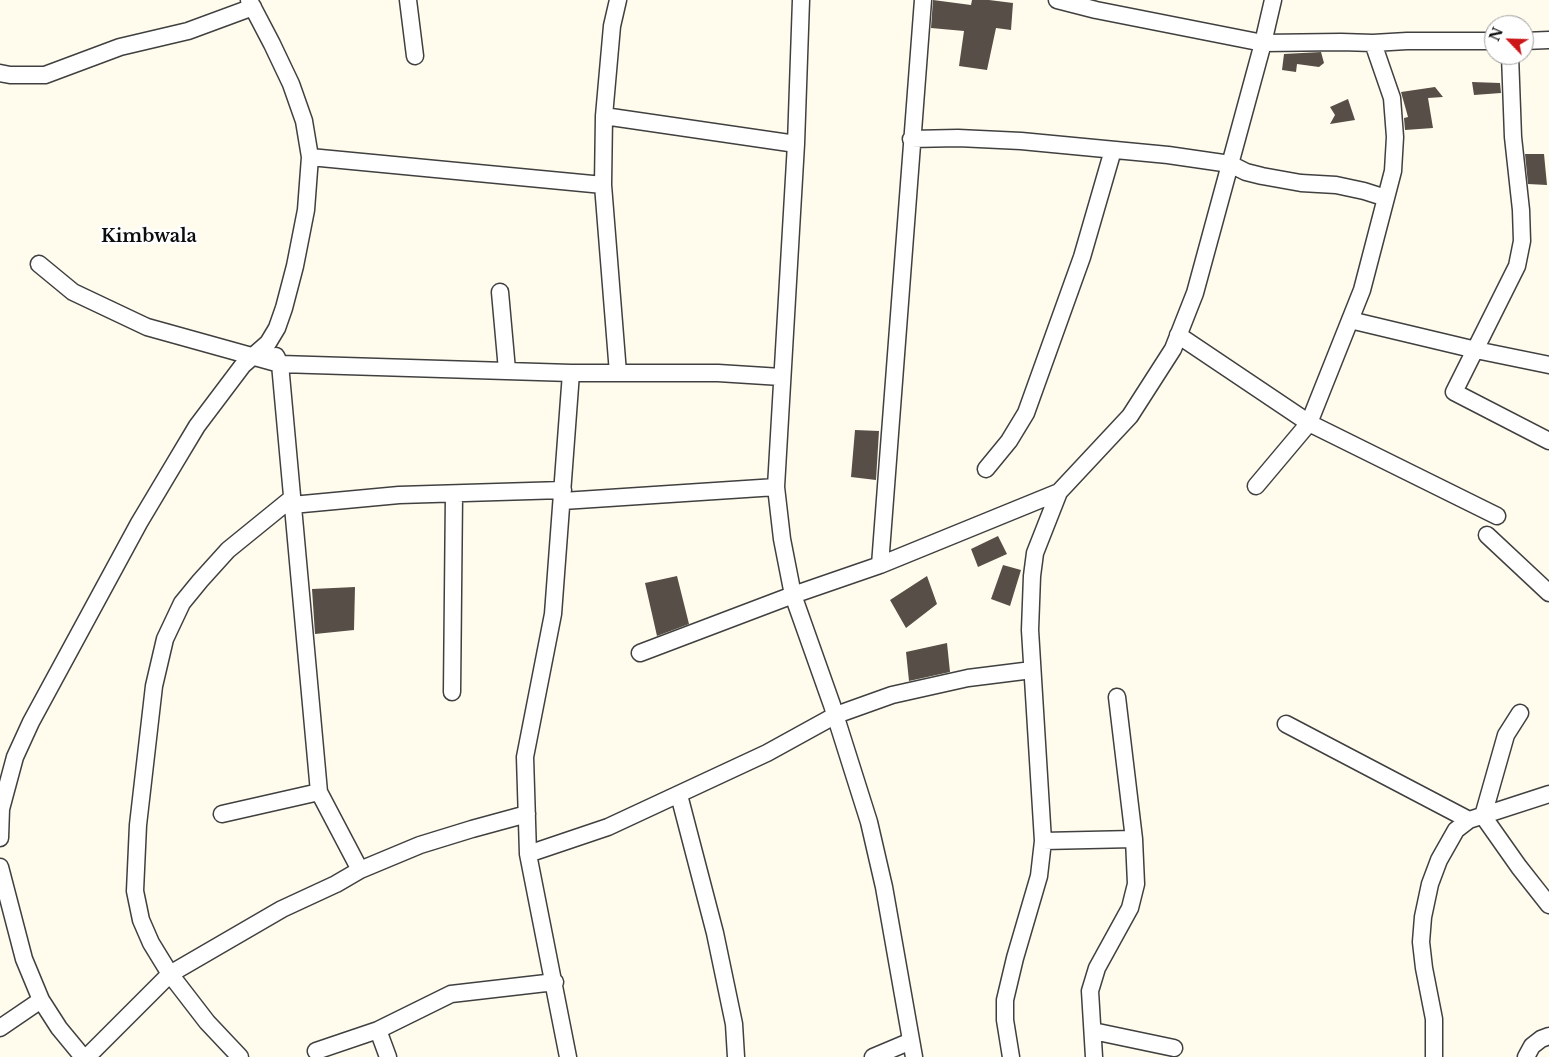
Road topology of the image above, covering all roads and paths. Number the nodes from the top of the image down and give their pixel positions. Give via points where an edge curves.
1 (408, 0) edge
2 (618, 0) edge
3 (801, 0) edge
4 (923, 0) edge
5 (1057, 0) edge
6 (1273, 0) edge
7 (251, 4) edge
8 (1549, 40) edge
9 (1484, 41) edge
10 (1534, 41) edge
11 (1263, 43) junction
12 (1373, 44) junction
13 (415, 56) dead end
14 (1510, 65) edge
15 (0, 73) edge
16 (604, 116) junction
17 (912, 139) junction
18 (796, 144) junction
19 (1113, 150) junction
20 (310, 157) junction
21 (1230, 164) junction
22 (603, 185) junction
23 (1386, 198) junction
24 (39, 264) dead end
25 (500, 292) dead end
26 (1350, 320) junction
27 (1178, 335) junction
28 (268, 343) junction
29 (1476, 350) junction
30 (253, 356) junction
31 (280, 364) junction
32 (1549, 364) edge
33 (507, 370) junction
34 (571, 373) junction
35 (618, 373) junction
36 (781, 377) junction
37 (1309, 423) junction
38 (1549, 441) edge
39 (986, 469) dead end
40 (1256, 486) dead end
41 (776, 487) junction
42 (1059, 492) junction
43 (454, 494) junction
44 (563, 495) junction
45 (292, 501) junction
46 (1497, 516) dead end
47 (1487, 535) dead end
48 (880, 565) junction
49 (1549, 593) edge
50 (793, 594) junction
51 (640, 653) dead end
52 (1032, 670) junction
53 (452, 692) dead end
54 (1117, 697) dead end
55 (1520, 713) dead end
56 (836, 715) junction
57 (1286, 724) dead end
58 (319, 792) junction
59 (1549, 794) edge
60 (679, 795) junction
61 (222, 814) dead end
62 (527, 814) junction
63 (1476, 818) junction
64 (0, 838) edge
65 (1134, 839) junction
66 (1043, 841) junction
67 (528, 854) junction
68 (0, 867) edge
69 (360, 870) junction
70 (1549, 905) edge
71 (170, 974) junction
72 (554, 982) junction
73 (41, 1000) junction
74 (0, 1028) edge
75 (378, 1030) junction
76 (1093, 1031) junction
77 (1549, 1036) edge
78 (1174, 1048) dead end
79 (913, 1049) edge
80 (316, 1051) dead end
81 (83, 1057) edge
82 (87, 1057) edge
83 (240, 1057) edge
84 (388, 1057) edge
85 (568, 1057) edge
86 (736, 1057) edge
87 (873, 1057) edge
88 (1011, 1057) edge
89 (1094, 1057) edge
90 (1434, 1057) edge
91 (1526, 1057) edge

1 - 13 street
2 - 16 street via 612,26
3 - 18 street
4 - 17 street
5 - 11 street
6 - 11 street
7 - 15 street via 188,31 120,46 45,75
7 - 20 street via 291,84 304,121
8 - 10 street
9 - 12 street
11 - 12 street
11 - 21 street
12 - 23 street via 1392,98 1393,171
14 - 29 street via 1522,241 1518,266
16 - 18 street
16 - 22 street
17 - 19 street via 1021,141
17 - 48 street
18 - 36 street
19 - 21 street
19 - 39 street via 1082,257 1026,413
20 - 22 street
20 - 28 street via 306,210 296,266 277,328
21 - 23 street via 1262,176 1336,185
21 - 27 street via 1195,293
22 - 35 street
23 - 26 street via 1362,290
24 - 30 street via 73,292 147,327
25 - 33 street
26 - 29 street
26 - 37 street
27 - 37 street
27 - 42 street via 1173,349 1130,416
28 - 30 street
28 - 31 street
29 - 32 street
29 - 38 street via 1454,392
30 - 31 street
30 - 64 street via 242,365 197,426 139,523 30,722 15,757 3,800
31 - 33 street
31 - 45 street
33 - 34 street
34 - 35 street
34 - 44 street
35 - 36 street
36 - 41 street
37 - 40 street
37 - 46 street
41 - 44 street
41 - 50 street
42 - 48 street
42 - 52 street via 1035,553 1030,630
43 - 44 street
43 - 45 street
43 - 53 street
44 - 62 street via 553,614 525,757
45 - 58 street
45 - 71 street via 228,550 182,603 165,639 154,686 138,825 135,891 141,920
47 - 49 street
48 - 50 street
50 - 51 street
50 - 56 street
52 - 56 street via 968,678 892,695
52 - 66 street
54 - 65 street
55 - 63 street via 1506,735
56 - 60 street
56 - 79 street via 869,822 882,878
57 - 63 street
58 - 61 street
58 - 69 street
59 - 63 street
60 - 67 street via 608,827
60 - 86 street via 715,933 734,1024
62 - 67 street
62 - 69 street via 420,845
63 - 70 street
63 - 90 street via 1456,830 1444,850 1430,884 1423,917 1421,942 1434,1019
65 - 66 street
65 - 76 street via 1136,884 1130,908 1097,968 1090,992
66 - 88 street via 1039,876 1005,1000 1004,1020
67 - 72 street
68 - 73 street via 24,959
69 - 71 street via 282,909
71 - 82 street
71 - 83 street via 207,1022
72 - 75 street via 451,994
72 - 85 street
73 - 74 street
73 - 81 street
75 - 80 street
75 - 84 street
76 - 78 street
76 - 89 street
77 - 91 street via 1532,1046
79 - 87 street

